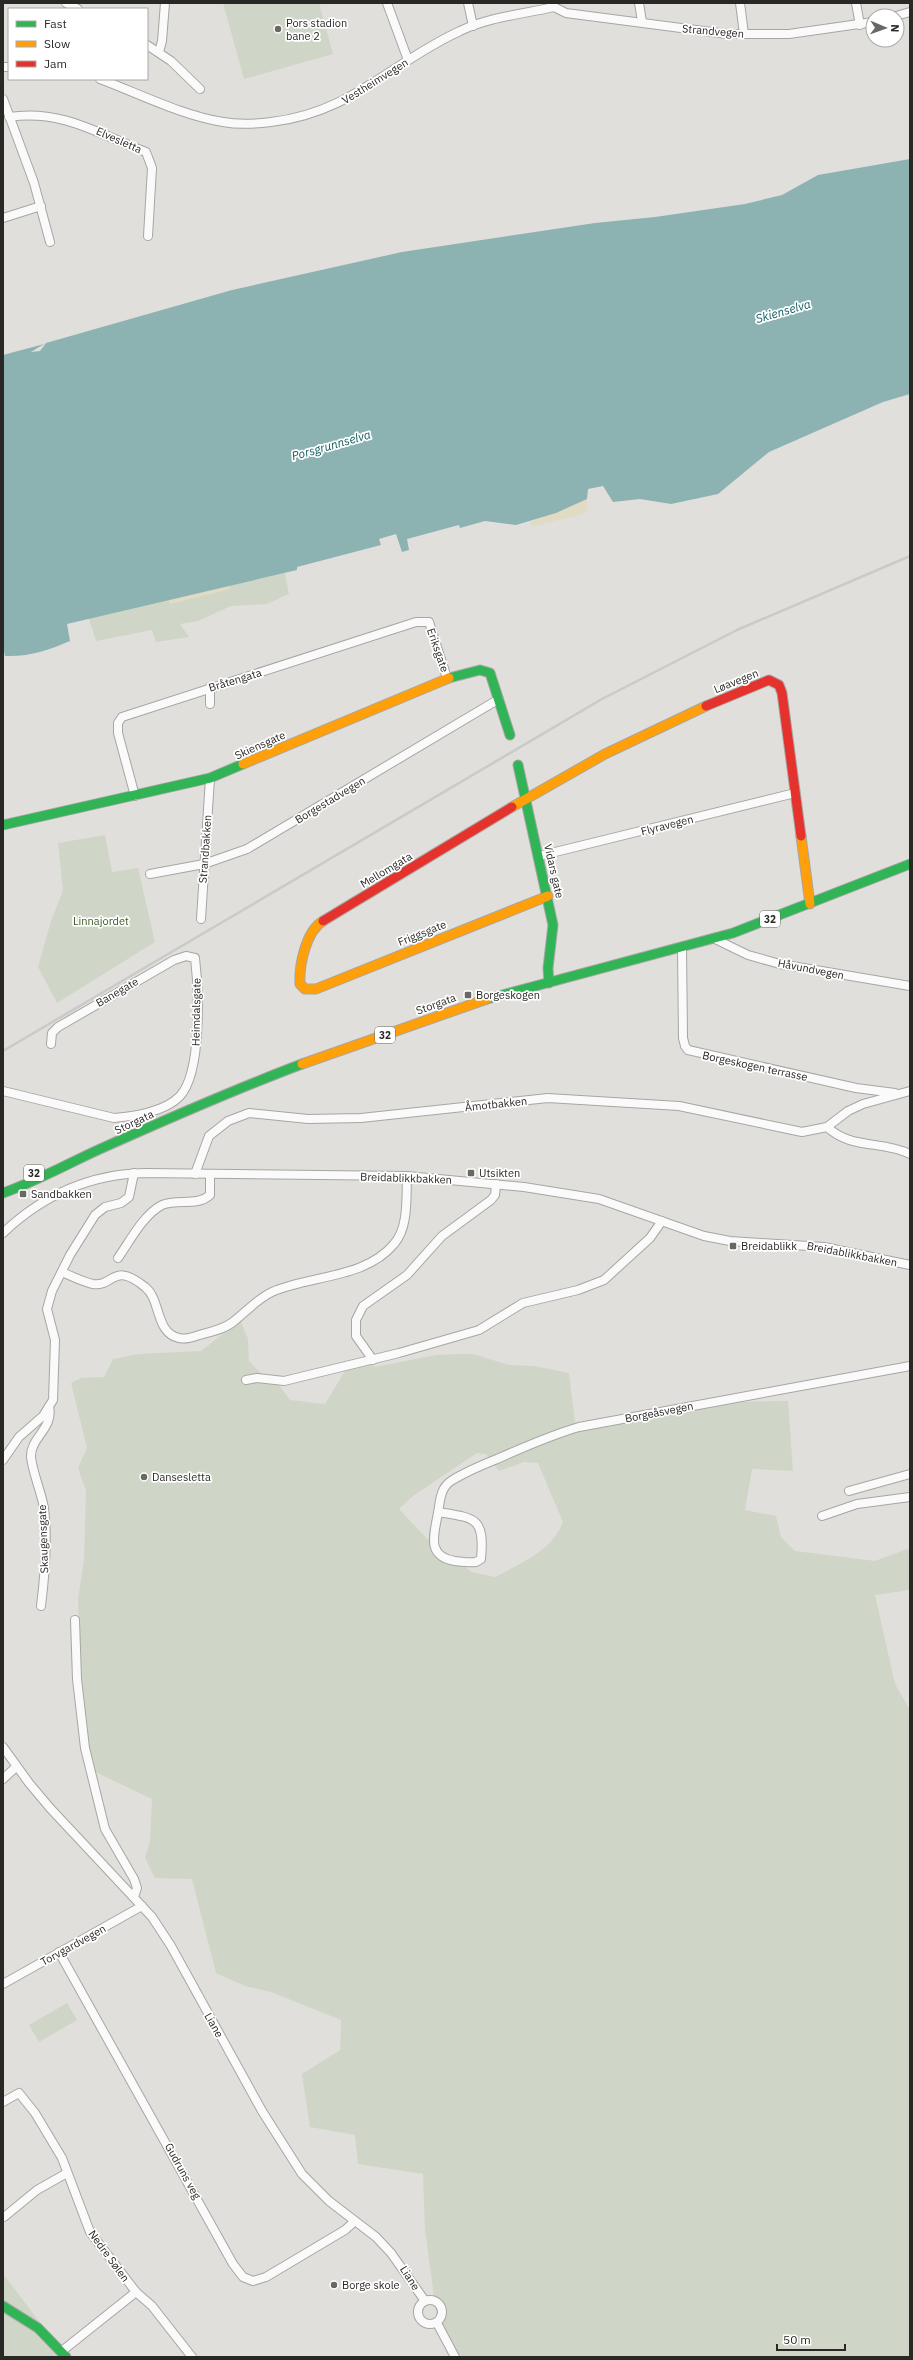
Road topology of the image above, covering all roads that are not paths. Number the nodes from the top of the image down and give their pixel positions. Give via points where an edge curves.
1 (66, 3) edge
2 (165, 3) edge
3 (387, 3) edge
4 (468, 3) edge
5 (639, 3) edge
6 (740, 3) edge
7 (856, 3) edge
8 (554, 5) edge
9 (76, 8) edge
10 (642, 22) junction
11 (865, 24) edge
12 (860, 25) junction
13 (473, 26) junction
14 (744, 34) junction
15 (148, 46) edge
16 (159, 52) junction
17 (408, 60) junction
18 (103, 80) edge
19 (200, 89) dead end
20 (3, 99) edge
21 (9, 116) junction
22 (41, 206) junction
23 (3, 218) edge
24 (148, 236) dead end
25 (50, 242) dead end
26 (428, 622) joint
27 (448, 678) junction
28 (210, 687) junction
29 (499, 700) junction
30 (210, 704) dead end
31 (510, 735) dead end
32 (518, 765) dead end
33 (210, 778) junction
34 (795, 793) junction
35 (135, 796) junction
36 (526, 798) junction
37 (3, 825) edge
38 (539, 856) junction
39 (204, 864) junction
40 (910, 864) edge
41 (150, 874) dead end
42 (548, 896) junction
43 (810, 904) junction
44 (201, 920) dead end
45 (715, 940) junction
46 (682, 948) junction
47 (195, 958) joint
48 (549, 983) junction
49 (910, 986) edge
50 (305, 989) joint
51 (51, 1044) dead end
52 (185, 1089) joint
53 (3, 1090) edge
54 (910, 1091) edge
55 (900, 1093) junction
56 (827, 1127) junction
57 (910, 1154) edge
58 (66, 1164) junction
59 (134, 1173) junction
60 (195, 1174) junction
61 (210, 1174) junction
62 (407, 1176) junction
63 (496, 1184) junction
64 (3, 1185) edge
65 (3, 1193) edge
66 (662, 1221) junction
67 (3, 1233) edge
68 (118, 1258) dead end
69 (910, 1265) edge
70 (62, 1272) junction
71 (373, 1360) junction
72 (910, 1366) edge
73 (246, 1380) dead end
74 (49, 1407) junction
75 (3, 1460) edge
76 (910, 1474) edge
77 (849, 1490) dead end
78 (910, 1497) edge
79 (438, 1512) junction
80 (822, 1516) dead end
81 (42, 1606) dead end
82 (75, 1620) dead end
83 (3, 1747) edge
84 (16, 1767) junction
85 (3, 1779) edge
86 (134, 1897) junction
87 (142, 1906) junction
88 (60, 1952) junction
89 (3, 1984) edge
90 (3, 2102) edge
91 (67, 2173) junction
92 (4, 2217) edge
93 (355, 2221) junction
94 (136, 2292) junction
95 (425, 2301) junction
96 (3, 2306) edge
97 (437, 2323) junction
98 (64, 2354) edge
99 (192, 2357) edge
100 (455, 2357) edge

1 - 9 street
2 - 16 street via 165,20
3 - 17 street
4 - 13 street
5 - 10 street
6 - 14 street
7 - 12 street
8 - 10 street, Strandvegen via 566,14
8 - 13 street, Vestheimvegen
10 - 14 street, Strandvegen via 696,31
11 - 12 street, Strandvegen
12 - 14 street, Strandvegen via 789,34
13 - 17 street, Vestheimvegen via 448,36
15 - 16 street
16 - 19 street
17 - 18 street, Vestheimvegen via 338,104 298,118 254,124 223,122 194,115
20 - 21 street
21 - 22 street
21 - 24 street, Elvesletta via 42,115 66,119 86,125 146,152 152,168
22 - 23 street
22 - 25 street
26 - 27 street, Eriksgate
26 - 28 street, Bråtengata via 416,622
27 - 29 street, Skiensgate via 485,670 490,673
27 - 33 street, Skiensgate
28 - 30 street
28 - 35 street, Bråtengata via 122,717 118,723 118,733
29 - 31 street
29 - 39 street, Borgestadvegen via 421,744 265,840 232,856
32 - 36 street, Vidars gate
33 - 35 street, Skiensgate
33 - 39 street, Strandbakken
34 - 36 street, Løavegen via 782,693 779,685 769,680 647,732
34 - 38 street, Flyravegen
34 - 43 street, Løavegen
35 - 37 street, Skiensgate
36 - 38 street, Vidars gate
36 - 50 street, Mellomgata via 317,925 311,936 299,979
38 - 42 street, Vidars gate
39 - 41 street, Borgestadvegen
39 - 44 street, Strandbakken
40 - 43 street, Storgata / 32
42 - 48 street, Vidars gate via 554,941 547,961
42 - 50 street, Friggsgate via 316,989
43 - 45 street, Storgata / 32
45 - 46 street, Storgata / 32
45 - 49 street, Håvundvegen via 748,955 780,964
46 - 48 street, Storgata / 32
46 - 55 street, Borgeskogen terrasse via 683,1038 688,1050 856,1088
47 - 51 street, Banegate via 186,956 174,960 58,1027 52,1033
47 - 52 street, Heimdalsgate via 197,1031 192,1069
48 - 58 street, Storgata / 32 via 483,1000 256,1081 216,1096
52 - 53 street, Storgata via 179,1097 166,1105 130,1117 114,1118
54 - 55 street, Åmotbakken
55 - 56 street, Åmotbakken via 863,1104 848,1111
56 - 57 street via 843,1139 894,1148
56 - 60 street, Åmotbakken via 802,1132 679,1106 548,1098 361,1118 308,1119 249,1113 228,1121 209,1136
58 - 64 street, Storgata / 32
58 - 65 street, Storgata / 32 via 38,1180
59 - 60 street, Breidablikkbakken
59 - 67 street, Breidablikkbakken via 112,1175 74,1186 33,1209
59 - 70 street, Skaugensgate via 128,1197 121,1203 100,1209
60 - 61 street, Breidablikkbakken
61 - 62 street, Breidablikkbakken
61 - 68 street via 210,1195 193,1202 169,1203 156,1210
62 - 63 street, Breidablikkbakken
62 - 70 street via 402,1228 395,1243 387,1251 349,1271 270,1293 224,1327 189,1338 179,1338 167,1331 151,1292 126,1275 117,1274 98,1284 92,1284
63 - 66 street, Breidablikkbakken via 581,1195 622,1206
63 - 71 street via 491,1200 442,1236 407,1275 362,1306 358,1312 356,1336
66 - 69 street, Breidablikkbakken via 716,1239 824,1247
66 - 71 street via 650,1238 604,1280 578,1290 523,1303 468,1334
70 - 74 street, Skaugensgate via 46,1309 55,1340 53,1393
71 - 73 street via 284,1381 257,1378
72 - 79 street, Borgeåsvegen via 642,1415 559,1433 450,1482 443,1489
74 - 75 street via 19,1437
74 - 81 street, Skaugensgate via 50,1418 33,1446 31,1457 44,1509 45,1573
76 - 77 street
78 - 80 street via 857,1504
79 - 79 street, Borgeåsvegen via 433,1535 436,1551 451,1560 471,1563 481,1559 483,1536 478,1525 466,1516
82 - 86 street via 77,1679 85,1748 105,1828 134,1879 137,1888
83 - 84 street, Liane
84 - 85 street
84 - 86 street, Liane via 50,1808
86 - 87 street, Liane
87 - 88 street, Torvgardvegen
87 - 93 street, Liane via 171,1946 238,2070 291,2159 318,2191
88 - 89 street, Torvgardvegen
88 - 93 street, Gudruns veg via 233,2264 243,2277 252,2281 266,2277 345,2230
90 - 91 street, Nedre Sølen via 18,2093 51,2138
91 - 92 street via 37,2190
91 - 94 street, Nedre Sølen via 90,2232
93 - 95 street, Liane via 391,2253
94 - 98 street, Nedre Sølen
94 - 99 street via 152,2306
95 - 97 street via 435,2301 439,2304 442,2314
95 - 97 street via 418,2310 421,2321 430,2325
96 - 98 street via 27,2320
97 - 100 street

